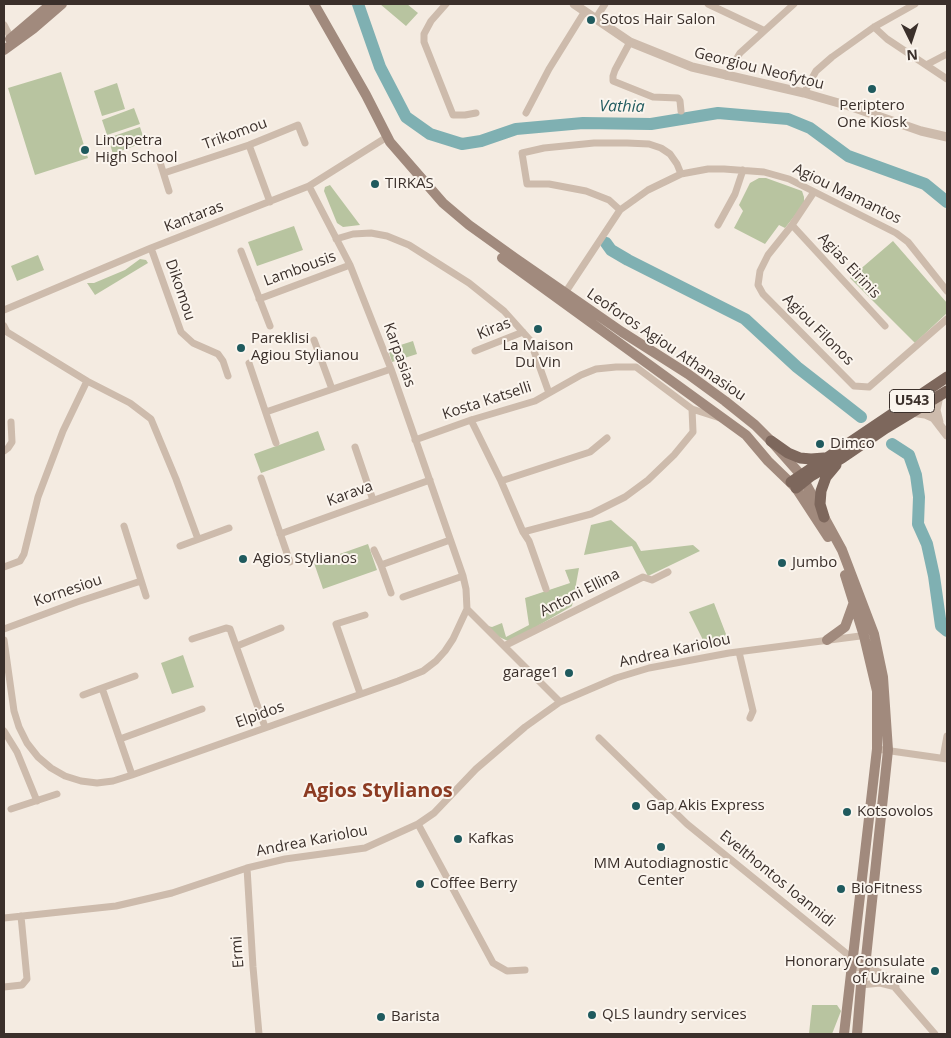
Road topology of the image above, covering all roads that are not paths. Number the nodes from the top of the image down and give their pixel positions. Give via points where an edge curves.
1 (51, 4) edge
2 (62, 4) edge
3 (314, 4) edge
4 (446, 4) edge
5 (574, 4) edge
6 (604, 4) edge
7 (708, 4) edge
8 (794, 4) edge
9 (915, 4) edge
10 (585, 10) junction
11 (596, 18) junction
12 (4, 25) edge
13 (874, 27) junction
14 (763, 30) junction
15 (9, 41) edge
16 (630, 42) junction
17 (4, 50) edge
18 (947, 54) edge
19 (926, 66) junction
20 (726, 76) junction
21 (947, 79) edge
22 (804, 94) junction
23 (681, 112) dead end
24 (476, 113) dead end
25 (526, 113) dead end
26 (947, 137) edge
27 (389, 140) junction
28 (305, 143) dead end
29 (249, 145) junction
30 (159, 159) dead end
31 (743, 170) junction
32 (164, 173) junction
33 (681, 174) junction
34 (309, 186) junction
35 (170, 191) dead end
36 (814, 192) junction
37 (270, 202) junction
38 (620, 210) junction
39 (718, 225) dead end
40 (792, 225) junction
41 (336, 239) junction
42 (151, 248) junction
43 (241, 251) dead end
44 (350, 266) junction
45 (947, 291) edge
46 (562, 296) junction
47 (259, 299) junction
48 (4, 310) edge
49 (947, 319) edge
50 (4, 326) edge
51 (270, 326) dead end
52 (885, 326) dead end
53 (523, 332) junction
54 (314, 340) dead end
55 (475, 351) dead end
56 (249, 363) dead end
57 (391, 369) junction
58 (228, 376) dead end
59 (947, 377) edge
60 (87, 381) junction
61 (332, 389) junction
62 (549, 393) junction
63 (943, 393) edge
64 (692, 409) junction
65 (266, 412) junction
66 (912, 412) junction
67 (471, 420) junction
68 (726, 420) junction
69 (11, 422) dead end
70 (941, 426) junction
71 (876, 430) junction
72 (947, 435) edge
73 (607, 438) dead end
74 (415, 440) junction
75 (771, 441) junction
76 (276, 443) dead end
77 (355, 446) dead end
78 (4, 450) edge
79 (828, 457) junction
80 (842, 458) junction
81 (261, 478) dead end
82 (430, 480) junction
83 (501, 481) junction
84 (798, 481) junction
85 (373, 500) junction
86 (824, 517) junction
87 (124, 526) dead end
88 (229, 528) dead end
89 (523, 532) junction
90 (280, 534) junction
91 (198, 540) junction
92 (450, 540) junction
93 (180, 546) dead end
94 (374, 550) dead end
95 (290, 562) dead end
96 (381, 565) junction
97 (4, 567) edge
98 (668, 572) dead end
99 (463, 576) junction
100 (141, 581) junction
101 (546, 589) dead end
102 (391, 593) dead end
103 (146, 596) dead end
104 (403, 597) dead end
105 (854, 602) junction
106 (467, 609) junction
107 (365, 615) dead end
108 (281, 628) dead end
109 (4, 629) edge
110 (869, 635) junction
111 (192, 638) dead end
112 (4, 640) edge
113 (827, 640) junction
114 (237, 646) junction
115 (504, 646) junction
116 (739, 652) junction
117 (135, 676) dead end
118 (102, 688) junction
119 (7, 691) edge
120 (360, 693) junction
121 (83, 695) dead end
122 (560, 702) junction
123 (202, 709) dead end
124 (750, 718) dead end
125 (265, 727) junction
126 (4, 731) edge
127 (947, 736) edge
128 (599, 738) dead end
129 (120, 739) junction
130 (882, 750) junction
131 (945, 759) edge
132 (132, 775) junction
133 (58, 794) dead end
134 (37, 801) junction
135 (11, 809) dead end
136 (418, 824) junction
137 (247, 868) junction
138 (21, 916) junction
139 (4, 918) edge
140 (852, 963) junction
141 (865, 967) junction
142 (525, 970) dead end
143 (861, 985) junction
144 (4, 987) edge
145 (896, 987) junction
146 (843, 1032) edge
147 (259, 1034) edge
148 (857, 1034) edge
149 (935, 1034) edge

1 - 15 main road
2 - 15 main road
3 - 27 main road, Leoforos Agiou Athanasiou
4 - 24 street via 424,34 424,42 453,114 465,116
5 - 10 street, Georgiou Neofytou
6 - 11 street
7 - 14 street
8 - 14 street
9 - 13 street
10 - 11 street, Georgiou Neofytou
10 - 25 street
11 - 16 street, Georgiou Neofytou
12 - 15 street
13 - 19 street
13 - 22 street via 816,71
14 - 20 street via 740,53
15 - 17 main road
16 - 20 street, Georgiou Neofytou via 692,68
16 - 23 street via 615,70 613,82 653,97 678,98
18 - 19 street
19 - 21 street
20 - 22 street, Georgiou Neofytou
22 - 26 street, Georgiou Neofytou
27 - 34 street, Kantaras
27 - 46 main road, Leoforos Agiou Athanasiou via 454,213
28 - 29 street, Trikomou via 298,125
29 - 32 street, Trikomou
29 - 37 street
30 - 32 street
31 - 33 street, Agiou Mamantos via 708,169
31 - 36 street, Agiou Mamantos via 790,179
31 - 39 street via 735,194
32 - 35 street
33 - 38 street, Agiou Mamantos via 648,190
33 - 38 street via 670,154 649,144 594,144 522,153 527,184 549,184 586,191 609,200
34 - 37 street, Kantaras
34 - 41 street, Karpasias
36 - 40 street, Agiou Filonos
36 - 45 street, Agiou Mamantos via 896,233 908,242
37 - 42 street, Kantaras
38 - 46 street, Agiou Mamantos
40 - 49 street, Agiou Filonos via 768,255 760,271 758,285 763,294 854,386 869,387
40 - 52 street, Agias Eirinis
41 - 44 street, Karpasias
41 - 53 street via 371,233 409,244 470,283 504,311
42 - 48 street, Kantaras
42 - 58 street, Dikomou via 181,332 193,343 218,354
43 - 47 street
44 - 47 street, Lambousis
44 - 57 street, Karpasias
46 - 68 main road, Leoforos Agiou Athanasiou
46 - 75 main road, Leoforos Agiou Athanasiou via 722,399
47 - 51 street
50 - 60 street via 7,332
53 - 55 street, Kiras
53 - 62 street via 530,340
54 - 61 street
56 - 65 street
57 - 61 street
57 - 74 street, Karpasias
59 - 71 main road, U543
60 - 91 street via 130,403 150,419
60 - 97 street via 63,431 38,497 24,554 20,561
61 - 65 street
62 - 64 street, Kosta Katselli via 596,369 636,367
62 - 67 street, Kosta Katselli via 535,401
63 - 66 main road, U543
63 - 70 street via 936,410
64 - 68 street, Kosta Katselli
64 - 89 street via 693,432 674,455 626,497 592,514
65 - 76 street
66 - 70 street via 930,416
66 - 71 main road, U543
67 - 74 street, Kosta Katselli
67 - 83 street
68 - 84 main road, Leoforos Agiou Athanasiou via 746,435 768,461
69 - 78 street via 12,442
70 - 72 street
71 - 79 main road, U543
71 - 80 main road, U543
73 - 83 street via 590,452
74 - 82 street, Karpasias
75 - 79 main road via 800,458
75 - 84 main road, Leoforos Agiou Athanasiou
77 - 85 street
79 - 84 main road, U543
80 - 84 main road, U543
80 - 86 main road via 823,484 820,497
81 - 90 street
82 - 85 street, Karava
82 - 92 street, Karpasias
83 - 89 street
84 - 86 main road, Leoforos Agiou Athanasiou
84 - 105 main road, Leoforos Agiou Athanasiou via 831,542
85 - 90 street, Karava
86 - 110 main road, Leoforos Agiou Athanasiou via 848,564
87 - 100 street
88 - 91 street
89 - 101 street via 530,541
90 - 95 street
91 - 93 street
92 - 96 street
92 - 99 street, Elpidos
94 - 96 street
96 - 102 street
98 - 115 street, Antoni Ellina via 652,580 643,576
99 - 104 street
99 - 106 street, Elpidos
100 - 103 street
100 - 109 street, Kornesiou
105 - 110 main road, Leoforos Agiou Athanasiou
105 - 113 main road via 845,626
106 - 115 street
106 - 120 street, Elpidos via 453,639 436,661 423,671
107 - 120 street via 336,624
108 - 114 street
110 - 113 street, Andrea Kariolou
110 - 130 main road, Leoforos Agiou Athanasiou via 883,677
111 - 114 street via 226,628 230,629
112 - 119 street, Elpidos
113 - 116 street, Andrea Kariolou
114 - 125 street
115 - 122 street
116 - 122 street, Andrea Kariolou via 649,668
116 - 124 street via 753,711
117 - 118 street
118 - 121 street
118 - 129 street
119 - 132 street, Elpidos via 23,735 38,757 51,768 65,776 97,783
120 - 125 street, Elpidos
122 - 136 street, Andrea Kariolou via 504,744 434,813
123 - 129 street
125 - 132 street, Elpidos
126 - 134 street via 17,752
127 - 131 street
128 - 140 street, Evelthontos Ioannidi via 687,824
129 - 132 street
130 - 131 street
130 - 140 main road, Leoforos Agiou Athanasiou
130 - 141 main road, Leoforos Agiou Athanasiou
133 - 134 street
134 - 135 street
136 - 137 street, Andrea Kariolou via 365,848 285,859
136 - 142 street via 494,963 507,971
137 - 138 street, Andrea Kariolou via 172,893 116,906
137 - 147 street, Ermi
138 - 139 street, Andrea Kariolou
138 - 144 street via 27,979 22,985
140 - 141 street
140 - 146 main road, Leoforos Agiou Athanasiou
141 - 143 main road, Leoforos Agiou Athanasiou
141 - 145 street via 877,971
143 - 145 street via 880,983
143 - 148 main road, Leoforos Agiou Athanasiou
145 - 149 street

